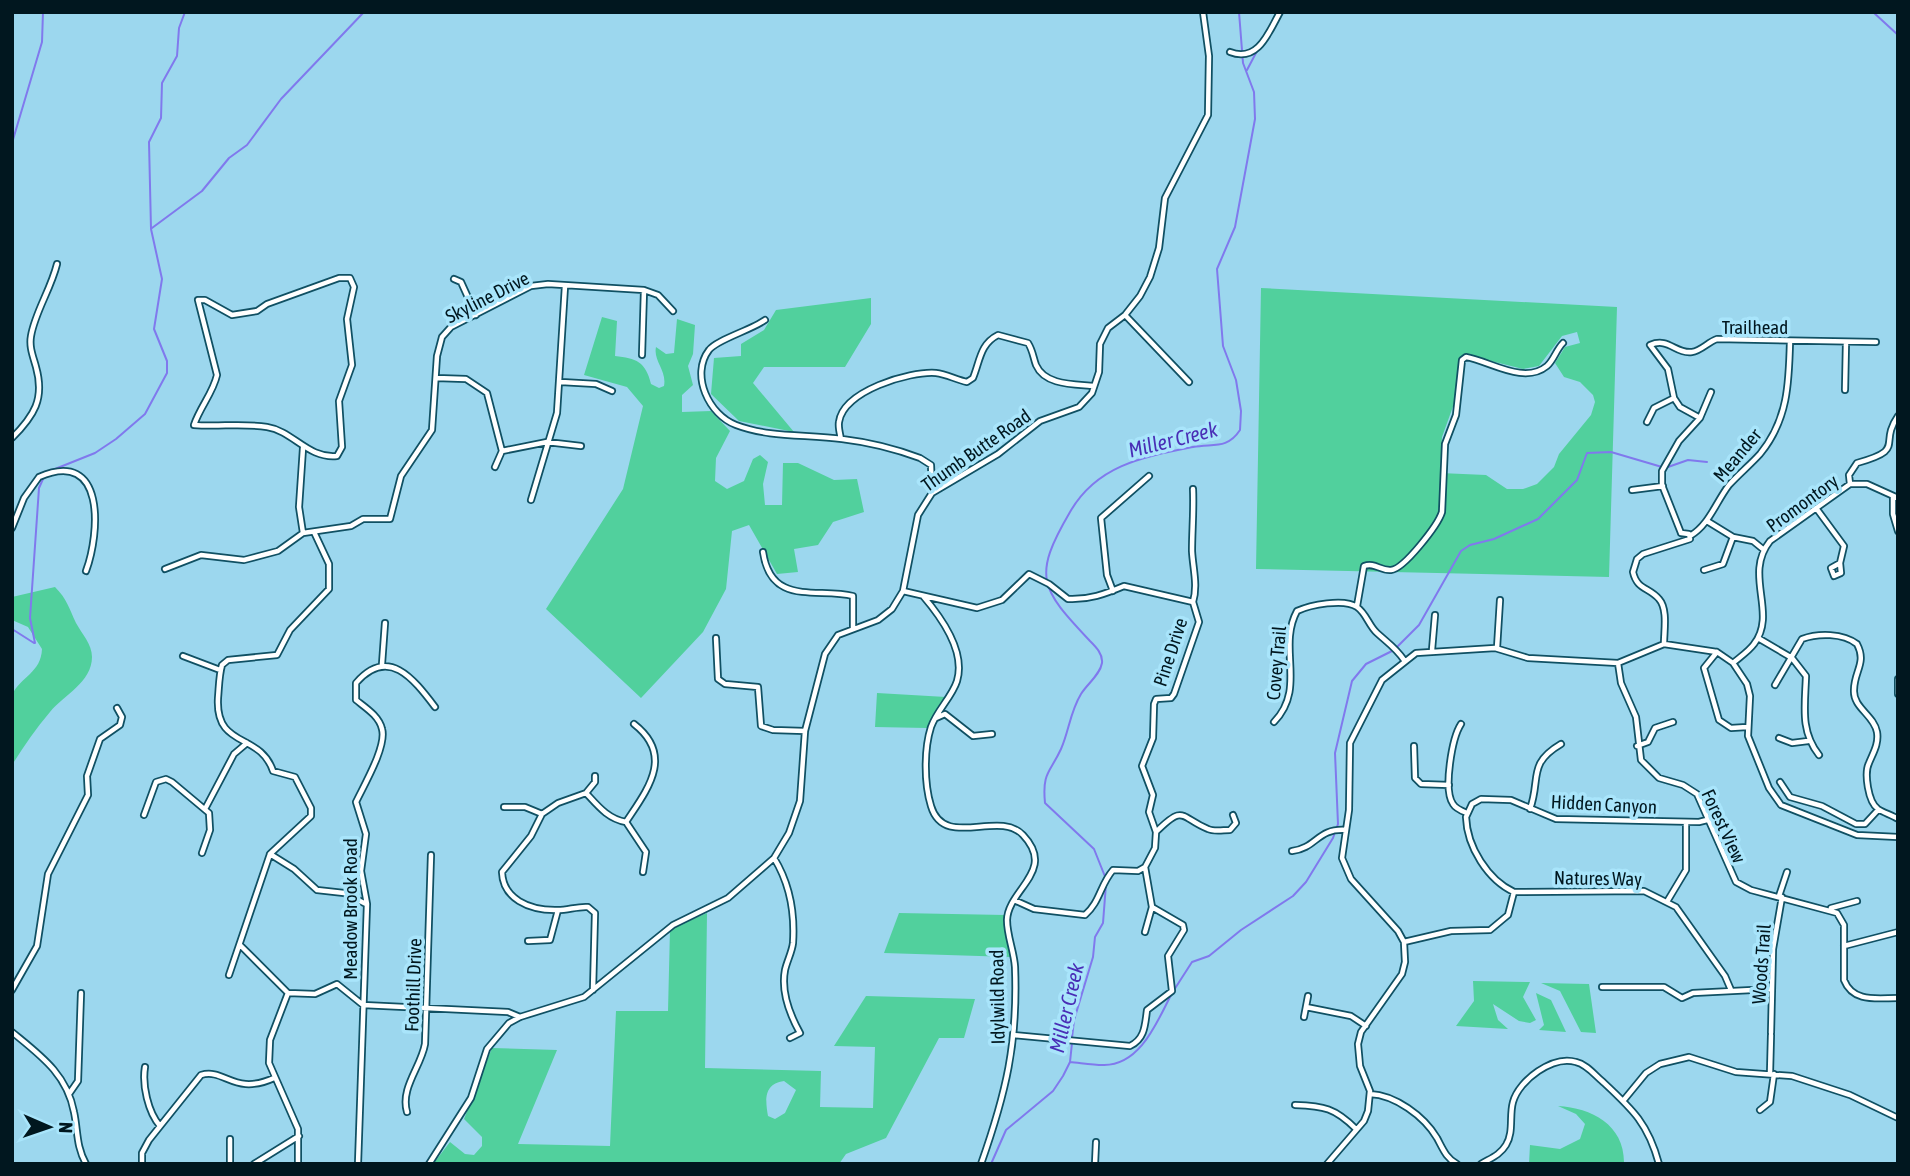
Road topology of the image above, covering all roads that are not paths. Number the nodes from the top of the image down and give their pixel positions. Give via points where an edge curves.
1 (1203, 12) edge
2 (1280, 12) edge
3 (1230, 52) dead end
4 (57, 264) dead end
5 (454, 279) dead end
6 (565, 286) junction
7 (644, 290) junction
8 (673, 311) dead end
9 (476, 315) junction
10 (1125, 315) junction
11 (765, 320) dead end
12 (1790, 341) junction
13 (1846, 342) junction
14 (1876, 342) dead end
15 (1563, 343) dead end
16 (642, 355) dead end
17 (436, 378) junction
18 (561, 382) junction
19 (1189, 382) dead end
20 (1095, 386) junction
21 (1845, 390) dead end
22 (612, 391) dead end
23 (1711, 392) dead end
24 (1674, 398) junction
25 (1898, 416) edge
26 (1700, 418) junction
27 (1647, 422) dead end
28 (12, 438) edge
29 (841, 439) junction
30 (547, 442) junction
31 (581, 446) dead end
32 (303, 448) junction
33 (502, 451) junction
34 (495, 467) dead end
35 (1149, 476) dead end
36 (1850, 484) junction
37 (1663, 486) junction
38 (1193, 489) dead end
39 (1632, 490) dead end
40 (932, 494) junction
41 (1896, 497) edge
42 (531, 500) dead end
43 (1816, 508) junction
44 (1707, 521) junction
45 (12, 528) edge
46 (1898, 531) edge
47 (314, 532) junction
48 (303, 533) junction
49 (1681, 537) junction
50 (1733, 537) junction
51 (1764, 550) junction
52 (763, 552) dead end
53 (1840, 563) dead end
54 (165, 569) dead end
55 (1704, 570) dead end
56 (86, 571) dead end
57 (903, 591) junction
58 (1113, 591) junction
59 (923, 596) junction
60 (1500, 600) dead end
61 (1193, 602) junction
62 (1357, 606) junction
63 (1435, 615) dead end
64 (385, 623) dead end
65 (853, 628) junction
66 (716, 638) dead end
67 (1758, 638) junction
68 (1664, 644) junction
69 (1497, 648) junction
70 (1432, 650) junction
71 (1717, 652) junction
72 (183, 656) dead end
73 (1789, 656) junction
74 (1404, 661) junction
75 (1618, 663) junction
76 (1733, 663) junction
77 (382, 664) junction
78 (220, 670) junction
79 (1898, 680) edge
80 (1774, 685) dead end
81 (1898, 694) edge
82 (435, 707) dead end
83 (117, 708) dead end
84 (936, 719) junction
85 (1274, 722) dead end
86 (1673, 722) dead end
87 (634, 724) dead end
88 (1461, 724) dead end
89 (1747, 727) junction
90 (805, 731) junction
91 (992, 734) dead end
92 (1779, 738) dead end
93 (1808, 741) junction
94 (247, 743) junction
95 (1561, 744) dead end
96 (1414, 746) dead end
97 (1637, 746) junction
98 (1819, 755) dead end
99 (595, 776) dead end
100 (1780, 782) dead end
101 (1448, 786) junction
102 (586, 793) junction
103 (505, 807) dead end
104 (205, 809) junction
105 (1530, 809) junction
106 (1878, 809) junction
107 (1467, 813) junction
108 (542, 814) junction
109 (144, 815) dead end
110 (1233, 815) dead end
111 (1898, 819) edge
112 (1707, 820) junction
113 (626, 822) junction
114 (1686, 822) junction
115 (1346, 830) junction
116 (1156, 832) junction
117 (1898, 837) edge
118 (1292, 851) dead end
119 (202, 853) dead end
120 (270, 854) junction
121 (431, 855) dead end
122 (774, 858) junction
123 (1145, 867) junction
124 (643, 872) dead end
125 (1787, 872) dead end
126 (1514, 892) junction
127 (1780, 897) junction
128 (1014, 900) junction
129 (1668, 900) junction
130 (1857, 901) dead end
131 (367, 904) junction
132 (1152, 907) junction
133 (1829, 908) junction
134 (558, 910) junction
135 (1145, 932) dead end
136 (1898, 932) edge
137 (528, 941) dead end
138 (1404, 942) junction
139 (240, 945) junction
140 (1844, 946) junction
141 (229, 975) dead end
142 (1602, 987) dead end
143 (1772, 989) junction
144 (12, 990) edge
145 (1731, 990) junction
146 (593, 991) junction
147 (81, 993) dead end
148 (288, 993) junction
149 (1308, 996) dead end
150 (1898, 998) edge
151 (363, 1005) junction
152 (427, 1007) junction
153 (1306, 1007) junction
154 (520, 1017) junction
155 (1304, 1017) dead end
156 (1366, 1026) junction
157 (12, 1032) edge
158 (1013, 1035) junction
159 (790, 1038) dead end
160 (145, 1067) dead end
161 (1772, 1074) junction
162 (274, 1078) junction
163 (69, 1094) junction
164 (1370, 1094) junction
165 (1623, 1101) junction
166 (1295, 1105) dead end
167 (1760, 1110) dead end
168 (407, 1112) dead end
169 (1898, 1118) edge
170 (160, 1126) junction
171 (1356, 1129) junction
172 (299, 1136) junction
173 (230, 1139) dead end
174 (1096, 1142) dead end
175 (86, 1164) edge
176 (142, 1164) edge
177 (230, 1164) edge
178 (254, 1164) edge
179 (298, 1164) edge
180 (358, 1164) edge
181 (429, 1164) edge
182 (981, 1164) edge
183 (1096, 1164) edge
184 (1327, 1164) edge
185 (1457, 1164) edge
186 (1481, 1164) edge
187 (1659, 1164) edge

1 - 10 street via 1209,56 1208,115 1165,198 1159,248 1150,276
2 - 3 street via 1261,46 1246,54
4 - 28 street via 31,335 40,384 38,405
5 - 9 street via 461,282
6 - 7 street, Skyline Drive
6 - 9 street, Skyline Drive via 531,286
6 - 18 street
7 - 8 street via 658,295
7 - 16 street
9 - 17 street, Skyline Drive via 442,337
10 - 19 street
10 - 20 street via 1108,328 1100,344
11 - 29 street via 708,351 701,370 704,396 733,425 784,436
12 - 13 street, Trailhead
12 - 24 street, Trailhead via 1717,339 1697,352 1667,342 1650,345 1668,369
12 - 44 street, Meander via 1789,382 1779,424 1730,484
13 - 14 street, Trailhead
13 - 21 street
15 - 62 street via 1549,364 1533,372 1522,373 1478,359 1462,360 1456,415 1444,444 1439,522 1399,568 1364,566
17 - 33 street via 466,379 487,393
17 - 47 street, Skyline Drive via 432,430 401,476 390,519 363,519 351,526
18 - 22 street via 596,384
18 - 30 street
20 - 29 street via 1047,377 1035,364 1028,343 998,335 989,339 974,378 967,382 928,373 864,392 843,410 838,423
20 - 40 street, Thumb Butte Road via 1079,407 1040,421 998,454
23 - 26 street
24 - 26 street
24 - 27 street via 1654,408
25 - 36 street via 1887,450 1857,463 1849,475
26 - 37 street via 1673,449 1662,471
29 - 40 street via 920,458 931,465
30 - 31 street
30 - 33 street
30 - 42 street
32 - 32 street via 327,457 337,456 342,447 338,401 352,365 347,318 354,287 350,278 339,278 257,311 232,315 198,300 217,376 194,425 269,427
32 - 48 street via 299,507
33 - 34 street
35 - 58 street via 1101,518
36 - 41 street, Promontory via 1867,484
36 - 43 street, Promontory
37 - 39 street
37 - 49 street
38 - 61 street
40 - 57 street, Thumb Butte Road via 918,515
41 - 46 street via 1893,514
43 - 51 street, Promontory
43 - 53 street via 1844,546
44 - 49 street, Meander via 1690,536
44 - 50 street
45 - 56 street via 39,477 65,472 79,477 92,493 97,510 94,549
47 - 48 street, Skyline Drive
47 - 78 street via 329,564 326,594 290,630 276,655 228,660
48 - 54 street, Skyline Drive via 278,551 244,560 201,555
49 - 68 street via 1643,554 1633,572 1638,586 1660,600 1664,608
50 - 51 street via 1753,541
50 - 55 street via 1723,564
51 - 67 street, Promontory via 1758,571 1762,622
52 - 65 street via 771,572 792,591 853,596
57 - 59 street
57 - 65 street, Thumb Butte Road via 878,620
58 - 59 street, Pine Drive via 1105,596 1068,599 1029,575 1002,600 977,608
58 - 61 street, Pine Drive via 1135,587
59 - 84 street, Idylwild Road via 956,648 959,666 957,681
60 - 69 street
61 - 116 street, Pine Drive via 1199,622 1192,645 1174,694 1156,699 1153,738 1143,758
62 - 74 street
62 - 85 street, Covey Trail via 1312,606 1297,611 1291,626 1290,701
63 - 70 street
64 - 77 street
65 - 90 street, Thumb Butte Road via 829,645
66 - 90 street via 718,679 725,684 758,687 761,726
67 - 73 street
67 - 76 street
68 - 71 street
68 - 75 street
69 - 70 street
69 - 75 street via 1528,658
70 - 74 street
71 - 76 street
71 - 89 street via 1704,668 1719,720 1731,728
72 - 78 street
73 - 80 street
73 - 93 street via 1806,676 1804,729
73 - 106 street via 1802,639 1812,635 1840,636 1857,644 1862,664 1853,692 1877,732 1877,747 1867,767 1871,797
74 - 115 street via 1382,680 1354,730 1348,760
75 - 97 street, Forest View via 1636,717
76 - 89 street via 1750,696
77 - 82 street via 417,682
77 - 131 street, Meadow Brook Road via 369,668 356,683 356,700 383,730 382,745 356,802 366,834 361,870
78 - 94 street via 219,719 225,729
79 - 81 street
83 - 144 street via 120,725 100,739 87,776 88,795 48,874 37,946
84 - 91 street via 945,714 973,736
84 - 128 street, Idylwild Road via 927,744 931,808 956,828 1009,825 1022,834 1032,847 1034,861 1032,876
86 - 97 street via 1655,728 1648,742
87 - 113 street via 652,746 655,772
88 - 101 street via 1454,734
89 - 117 street via 1769,789 1781,805 1857,835
90 - 122 street, Thumb Butte Road via 800,801
92 - 93 street via 1792,743
93 - 98 street
94 - 104 street via 234,754
94 - 120 street via 268,758 273,771 295,777 312,812
95 - 105 street via 1536,767
96 - 101 street via 1415,778 1420,784
97 - 112 street, Forest View via 1649,771 1697,794
99 - 102 street
100 - 106 street via 1790,797 1822,806 1856,824 1865,824
101 - 107 street via 1453,804
102 - 108 street
102 - 113 street via 599,808
103 - 108 street via 525,807
104 - 109 street via 172,782 160,779
104 - 119 street via 211,824
105 - 107 street, Hidden Canyon via 1511,800 1481,799
105 - 114 street, Hidden Canyon via 1556,819
106 - 111 street
107 - 126 street via 1466,825 1486,872
108 - 134 street via 520,852 505,865 502,884 518,902
110 - 116 street via 1236,823 1230,830 1207,829 1180,815
112 - 114 street, Hidden Canyon
112 - 127 street, Forest View via 1736,882
113 - 124 street via 646,852
114 - 129 street via 1686,870
115 - 118 street via 1326,831 1304,849
115 - 138 street via 1342,858 1351,879
116 - 123 street, Pine Drive via 1155,848
120 - 131 street via 312,887 344,893
120 - 139 street
121 - 152 street, Foothill Drive
122 - 146 street, Thumb Butte Road via 727,898 673,925
122 - 159 street via 790,892 793,945 784,978 789,1014 800,1033
123 - 128 street via 1113,870 1102,882 1096,905 1085,915 1034,909
123 - 132 street
125 - 127 street, Woods Trail
126 - 129 street, Natures Way via 1644,891
126 - 138 street via 1508,915 1490,930 1451,931
127 - 133 street, Forest View
127 - 143 street, Woods Trail
128 - 158 street, Idylwild Road via 1007,918 1015,968
129 - 145 street, Natures Way
130 - 133 street
131 - 151 street, Meadow Brook Road
132 - 135 street
132 - 158 street via 1184,930 1168,956 1172,991 1147,1010 1143,1035 1137,1042 1130,1046
133 - 140 street via 1844,925
134 - 137 street via 550,940
134 - 146 street via 588,907 595,913
136 - 140 street
138 - 156 street via 1402,974
139 - 141 street
139 - 148 street
140 - 150 street via 1844,980 1852,994
142 - 145 street via 1664,987 1682,998
143 - 145 street
143 - 161 street, Woods Trail
146 - 154 street, Thumb Butte Road via 570,1003
147 - 163 street via 78,1081
148 - 151 street via 325,992 337,984
148 - 162 street via 270,1040
149 - 153 street
151 - 152 street
151 - 180 street, Meadow Brook Road
152 - 154 street via 508,1012
152 - 168 street, Foothill Drive via 423,1058 404,1101
153 - 155 street
153 - 156 street via 1351,1016
154 - 181 street, Thumb Butte Road via 493,1038 471,1098
156 - 164 street via 1358,1055
157 - 163 street via 52,1066
158 - 182 street, Idylwild Road via 1004,1100
160 - 170 street via 143,1078 153,1118
161 - 165 street via 1745,1074 1689,1057 1674,1059 1646,1073
161 - 167 street, Woods Trail via 1770,1102
161 - 169 street via 1850,1095
162 - 170 street via 250,1086 204,1074
162 - 172 street
163 - 175 street via 79,1152
164 - 171 street via 1368,1111
164 - 185 street via 1385,1095 1426,1124 1444,1153
165 - 186 street via 1584,1065 1562,1060 1521,1084 1513,1104 1510,1138 1499,1154
165 - 187 street via 1640,1116
166 - 171 street via 1323,1106
170 - 176 street via 144,1147
171 - 184 street
172 - 178 street
172 - 179 street
173 - 177 street
174 - 183 street

